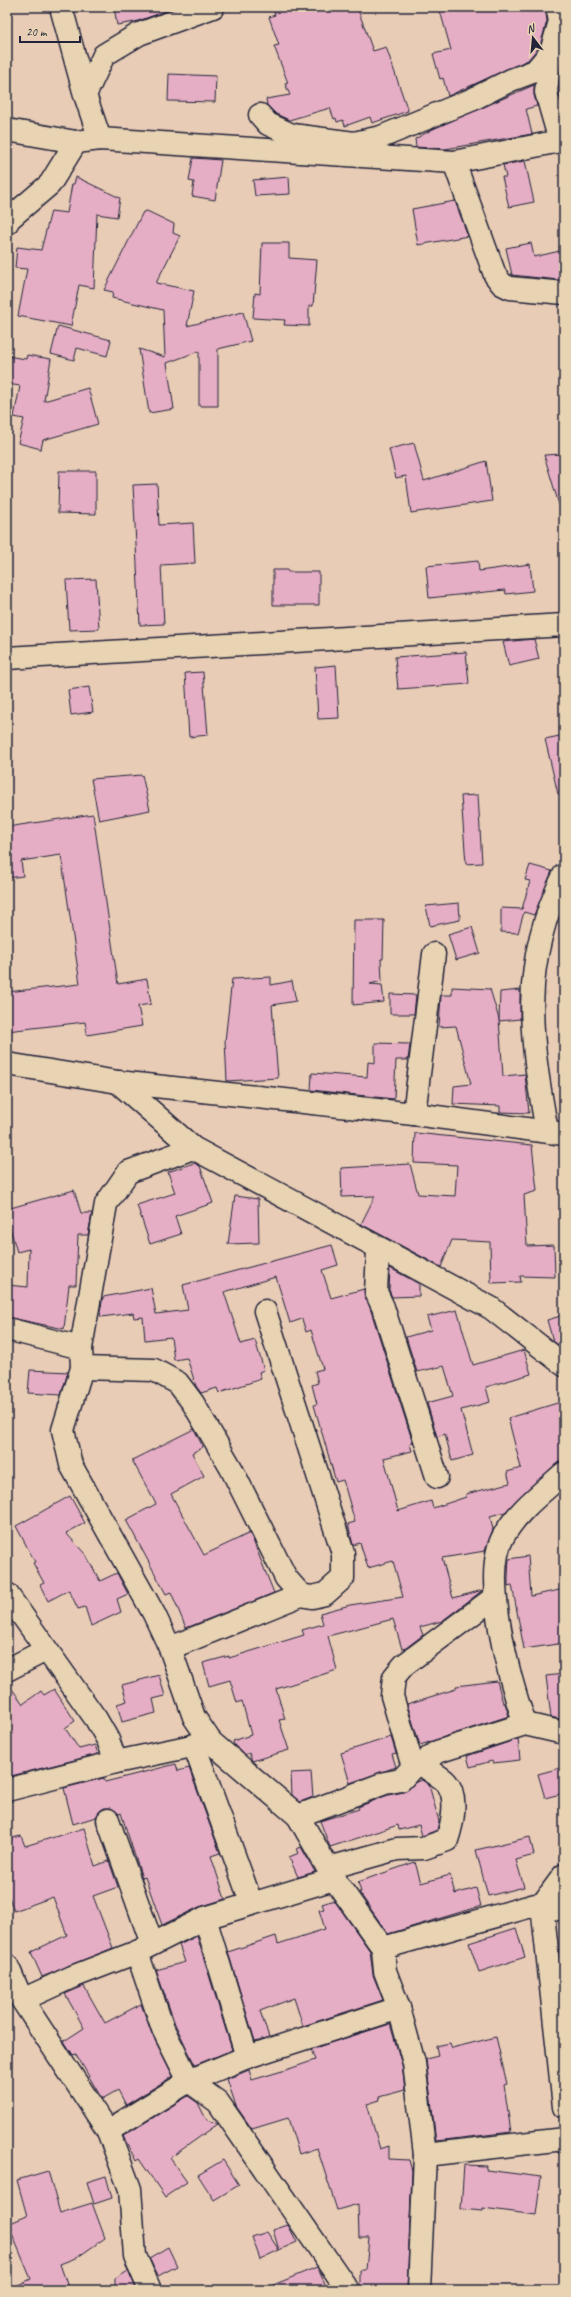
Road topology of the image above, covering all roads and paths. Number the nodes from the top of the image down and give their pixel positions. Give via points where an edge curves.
1 (61, 7) edge
2 (213, 7) edge
3 (557, 7) edge
4 (551, 52) junction
5 (85, 95) junction
6 (260, 115) dead end
7 (7, 130) edge
8 (100, 139) junction
9 (76, 142) junction
10 (562, 142) edge
11 (454, 162) junction
12 (8, 220) edge
13 (564, 293) edge
14 (564, 625) edge
15 (7, 658) edge
16 (564, 875) edge
17 (434, 954) dead end
18 (7, 1064) edge
19 (118, 1082) junction
20 (414, 1114) junction
21 (556, 1133) edge
22 (192, 1148) junction
23 (378, 1250) junction
24 (265, 1311) dead end
25 (7, 1330) edge
26 (82, 1358) junction
27 (564, 1365) edge
28 (564, 1473) edge
29 (437, 1478) dead end
30 (7, 1594) edge
31 (301, 1595) junction
32 (495, 1597) junction
33 (170, 1648) junction
34 (46, 1650) junction
35 (7, 1670) edge
36 (525, 1724) junction
37 (564, 1733) edge
38 (203, 1744) junction
39 (116, 1762) junction
40 (7, 1790) edge
41 (298, 1816) junction
42 (108, 1820) dead end
43 (332, 1873) junction
44 (564, 1876) edge
45 (252, 1902) junction
46 (542, 1905) junction
47 (564, 1910) edge
48 (205, 1918) junction
49 (144, 1948) junction
50 (383, 1948) junction
51 (7, 1964) edge
52 (22, 2000) junction
53 (399, 2008) junction
54 (247, 2058) junction
55 (189, 2081) junction
56 (564, 2107) edge
57 (108, 2132) junction
58 (564, 2139) edge
59 (425, 2155) junction
60 (150, 2290) edge
61 (348, 2290) edge
62 (419, 2290) edge

1 - 5 street
2 - 5 street via 139,34 104,55
3 - 4 street via 560,21
4 - 6 street via 535,71 381,137 354,143 292,135 268,124
4 - 10 street via 546,92
5 - 8 street
7 - 9 street
8 - 9 street
8 - 11 street
9 - 12 street via 50,184
10 - 11 street
11 - 13 street via 495,275 502,284 510,288
14 - 15 street
16 - 21 street via 549,904 534,966 531,1000 536,1068
17 - 20 street
18 - 19 street
19 - 20 street
19 - 22 street
20 - 21 street
22 - 23 street
22 - 26 street via 128,1172 106,1204
23 - 27 street via 490,1308
23 - 29 street via 376,1292
24 - 31 street via 343,1553 343,1578 331,1590 312,1597
25 - 26 street
26 - 31 street via 154,1370 181,1386 231,1468 286,1578
26 - 33 street via 63,1430 71,1465 154,1614
28 - 32 street via 518,1516 502,1538
30 - 34 street
31 - 33 street
32 - 36 street via 495,1607
32 - 41 street via 404,1665 394,1677 392,1696 413,1767 401,1780 386,1783
33 - 38 street
34 - 35 street
34 - 39 street via 103,1730
36 - 37 street
36 - 43 street via 437,1752 430,1757 428,1770 447,1783 453,1800 453,1822 447,1840 424,1848 397,1849
38 - 39 street
38 - 41 street
38 - 45 street
39 - 40 street
41 - 43 street
42 - 49 street
43 - 45 street
43 - 50 street
44 - 46 street
45 - 48 street
46 - 47 street
46 - 50 street
46 - 56 street
48 - 49 street
48 - 54 street
49 - 52 street
49 - 55 street via 163,2029
50 - 53 street via 385,1971
51 - 52 street
52 - 57 street
53 - 54 street
53 - 59 street via 414,2063
54 - 55 street
55 - 57 street
55 - 61 street via 218,2102
57 - 60 street via 130,2189 135,2256
58 - 59 street
59 - 62 street

